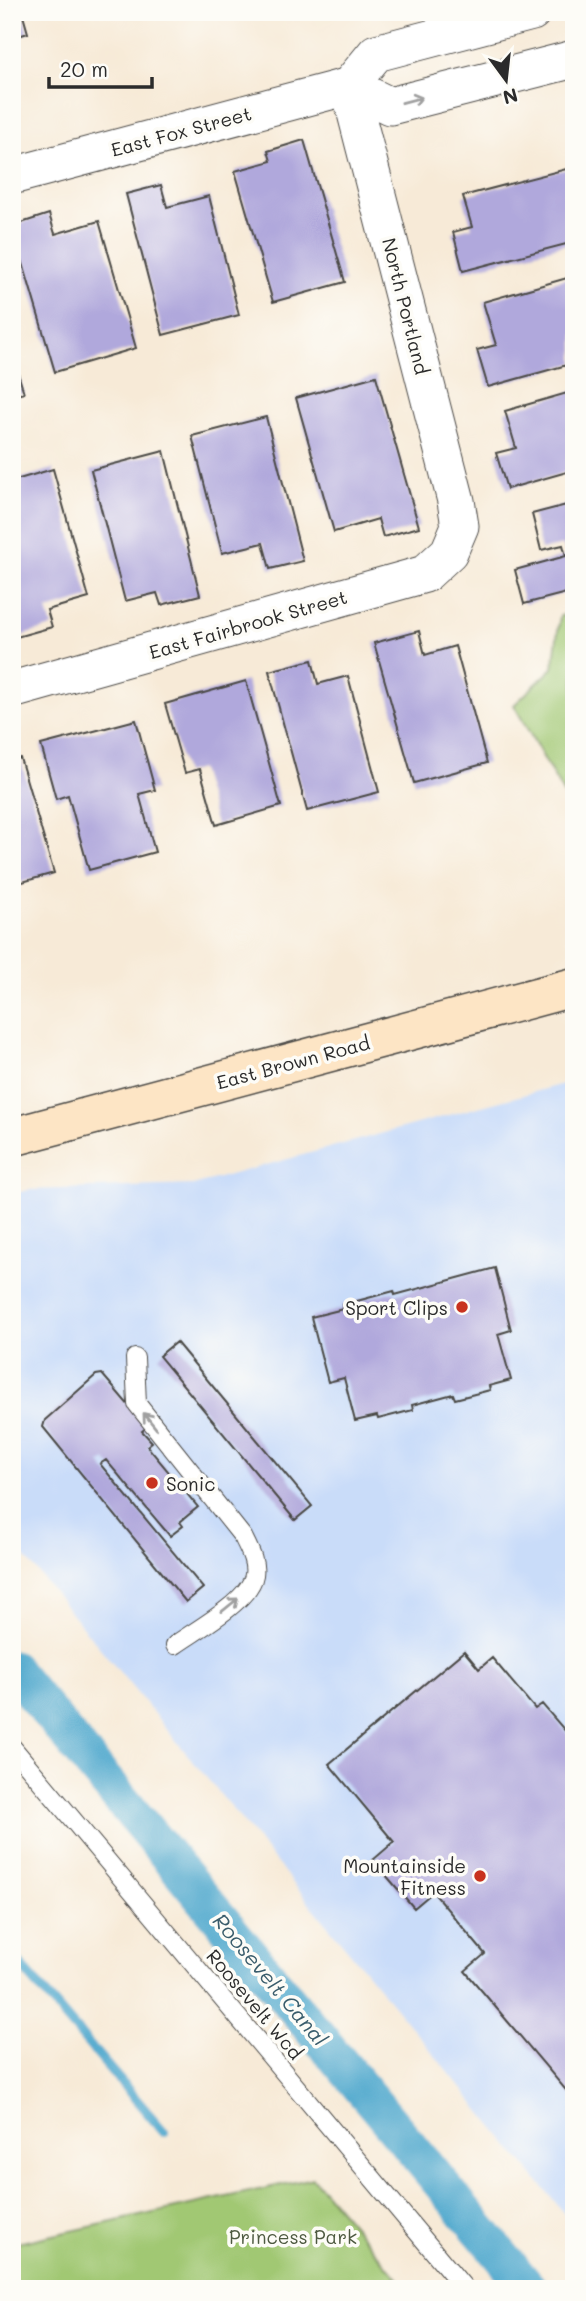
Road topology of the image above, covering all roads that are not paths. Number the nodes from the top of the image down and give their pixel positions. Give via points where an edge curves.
1 (532, 12) edge
2 (454, 33) junction
3 (574, 59) edge
4 (349, 86) junction
5 (470, 86) junction
6 (12, 176) edge
7 (460, 526) joint
8 (12, 690) edge
9 (574, 987) edge
10 (12, 1137) edge
11 (135, 1358) dead end
12 (175, 1645) dead end
13 (12, 1747) edge
14 (465, 2289) edge

1 - 2 street
2 - 4 street via 376,53
2 - 5 street
3 - 5 street
4 -> 5 street via 390,106
4 - 6 street, East Fox Street
4 - 7 street, North Portland
7 - 8 street, East Fairbrook Street via 449,552 425,574
9 - 10 main road, East Brown Road
12 -> 11 lane via 235,1602 254,1578 254,1562 243,1537 137,1405
13 - 14 lane, Roosevelt Wcd

